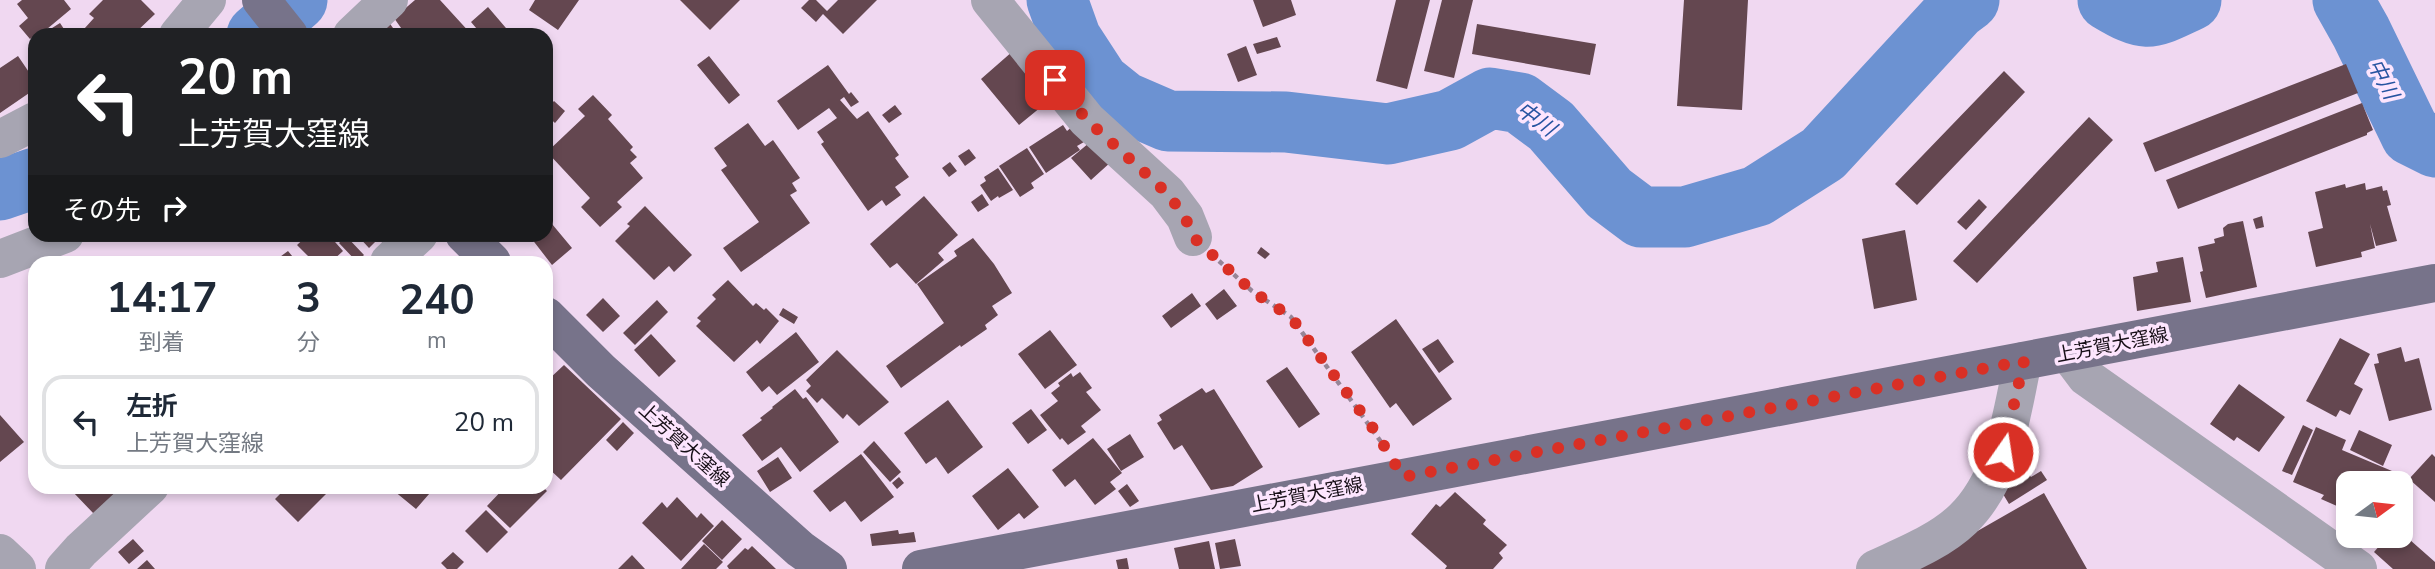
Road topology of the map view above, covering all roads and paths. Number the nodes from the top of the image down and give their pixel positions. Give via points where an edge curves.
1 (207, 0) edge
2 (261, 0) edge
3 (389, 0) edge
4 (989, 0) edge
5 (184, 28) edge
6 (283, 28) edge
7 (359, 28) edge
8 (28, 125) edge
9 (0, 139) edge
10 (1193, 237) joint
11 (44, 242) edge
12 (410, 242) edge
13 (472, 242) edge
14 (395, 256) edge
15 (486, 256) edge
16 (0, 259) edge
17 (2435, 283) edge
18 (553, 323) edge
19 (2068, 353) junction
20 (2024, 361) junction
21 (1403, 477) junction
22 (141, 494) edge
23 (0, 553) edge
24 (17, 569) edge
25 (64, 569) edge
26 (828, 569) edge
27 (921, 569) edge
28 (1875, 569) edge
29 (2358, 569) edge

1 - 5 street
2 - 6 main road
3 - 7 street
4 - 10 street via 1087,120 1167,193
8 - 9 street
10 - 21 path via 1252,291 1291,317
11 - 16 street
12 - 14 street
13 - 15 main road
17 - 19 main road, 上芳賀大窪線
18 - 26 main road, 上芳賀大窪線 via 800,549
19 - 20 main road, 上芳賀大窪線
19 - 29 street via 2086,377
20 - 21 main road, 上芳賀大窪線
20 - 28 street via 2003,452 1986,491 1962,520 1923,547
21 - 27 main road, 上芳賀大窪線
22 - 25 street
23 - 24 street

